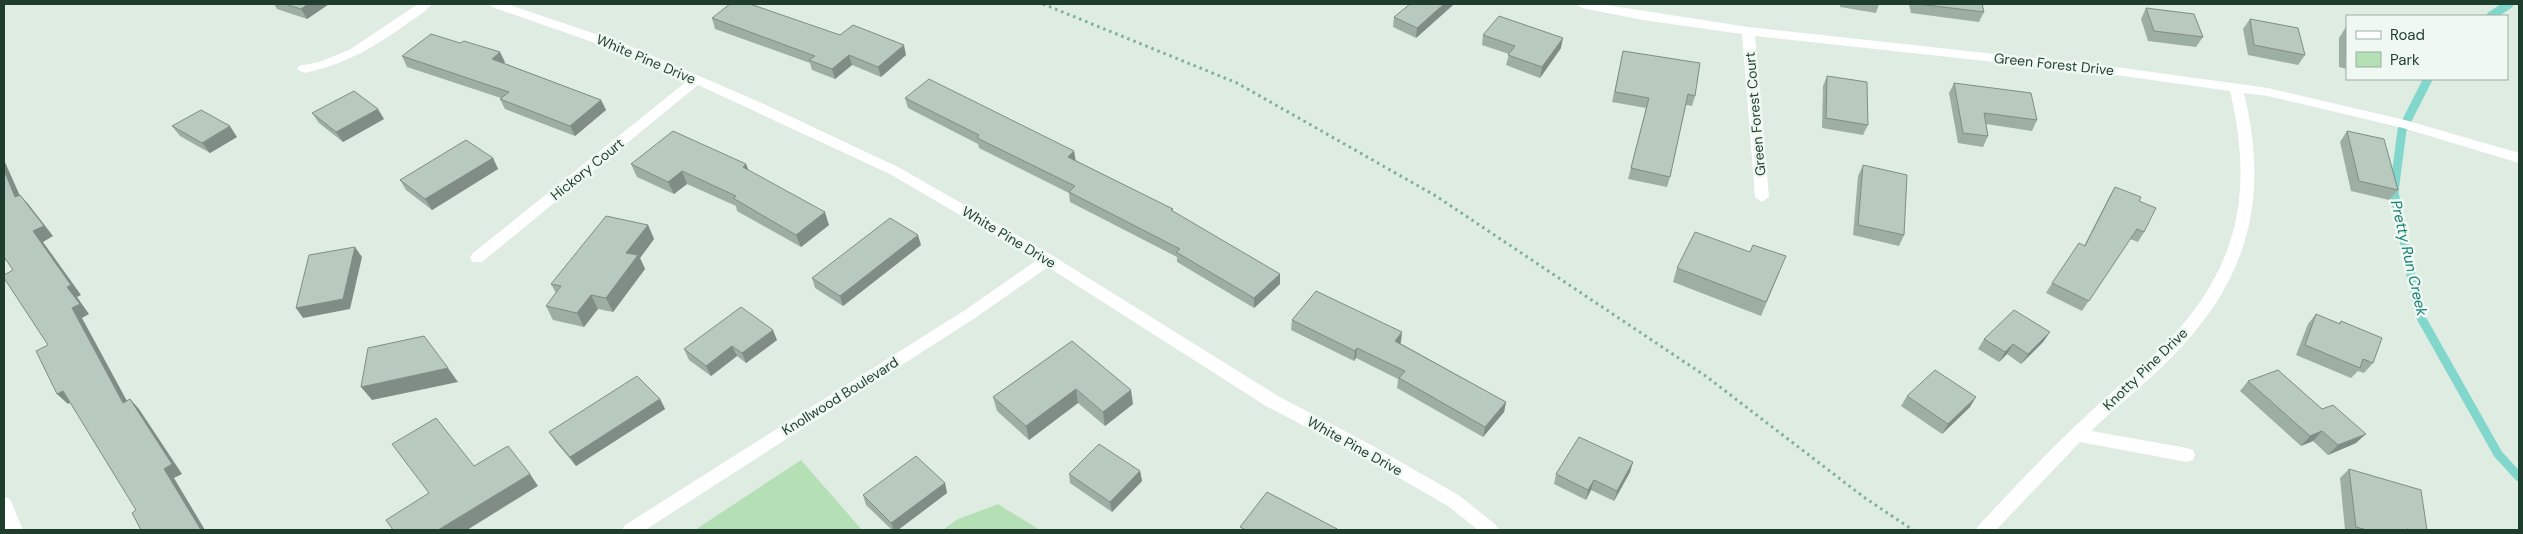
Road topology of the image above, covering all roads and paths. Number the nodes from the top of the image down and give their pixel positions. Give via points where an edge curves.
1 (426, 4) edge
2 (496, 4) edge
3 (1043, 4) edge
4 (1582, 4) edge
5 (1748, 31) junction
6 (304, 69) dead end
7 (696, 80) junction
8 (2236, 87) junction
9 (2519, 158) edge
10 (1762, 197) dead end
11 (477, 258) dead end
12 (1048, 260) junction
13 (2078, 435) junction
14 (2187, 455) dead end
15 (4, 504) edge
16 (14, 530) edge
17 (631, 530) edge
18 (1490, 530) edge
19 (1913, 530) edge
20 (1985, 530) edge

1 - 6 street via 360,51 331,64
2 - 7 street, White Pine Drive via 602,40
3 - 19 path via 1237,83 1436,196 1707,377 1865,498
4 - 5 street, Green Forest Drive
5 - 8 street, Green Forest Drive
5 - 10 street, Green Forest Court
7 - 11 street, Hickory Court
7 - 12 street, White Pine Drive via 895,171
8 - 9 street, Green Forest Drive via 2368,114
8 - 13 street, Knotty Pine Drive via 2248,144 2250,183 2247,212 2227,269 2186,332
12 - 17 street, Knollwood Boulevard via 970,314
12 - 18 street, White Pine Drive via 1272,401 1454,501
13 - 14 street
13 - 20 street, Knotty Pine Drive
15 - 16 street

